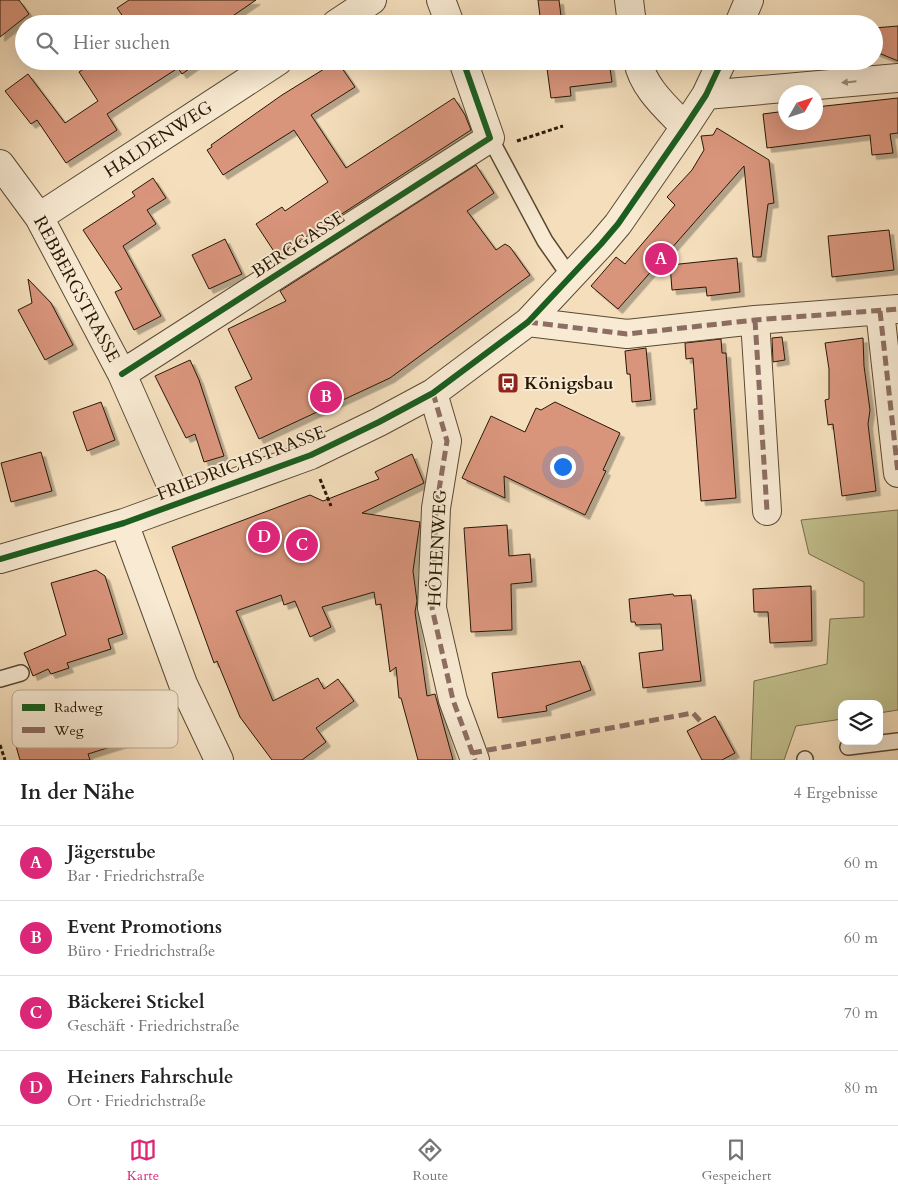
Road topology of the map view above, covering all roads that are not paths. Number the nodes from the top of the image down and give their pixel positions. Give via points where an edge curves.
1 (372, 0) edge
2 (441, 0) edge
3 (629, 0) edge
4 (749, 0) edge
5 (350, 15) edge
6 (447, 15) edge
7 (631, 15) edge
8 (743, 15) edge
9 (264, 70) edge
10 (466, 70) edge
11 (640, 70) edge
12 (718, 70) edge
13 (898, 78) edge
14 (706, 94) junction
15 (685, 127) junction
16 (492, 143) junction
17 (0, 164) edge
18 (39, 217) junction
19 (571, 278) junction
20 (889, 310) edge
21 (755, 320) junction
22 (528, 322) junction
23 (122, 374) junction
24 (433, 392) junction
25 (898, 473) edge
26 (180, 503) junction
27 (767, 511) dead end
28 (124, 523) junction
29 (0, 559) edge
30 (21, 673) dead end
31 (0, 679) edge
32 (898, 741) edge
33 (848, 746) dead end
34 (219, 760) edge
35 (475, 760) edge

1 - 5 street
2 - 6 street
3 - 7 street
4 - 8 street
9 - 18 street, HALDENWEG
10 - 16 street
11 - 15 street via 657,97
12 - 14 street, FRIEDRICHSTRASSE
13 -> 14 street
14 - 15 street, FRIEDRICHSTRASSE
15 - 19 street, FRIEDRICHSTRASSE via 618,224
16 - 19 lane via 545,241
16 - 23 street, BERGGASSE
17 - 18 street, REBBERGSTRASSE
18 - 23 street, REBBERGSTRASSE
19 - 22 street, FRIEDRICHSTRASSE
20 - 21 street
20 - 25 street
21 - 22 street via 626,334
21 - 27 street
22 - 24 street, FRIEDRICHSTRASSE
23 - 26 street, REBBERGSTRASSE
24 - 26 street, FRIEDRICHSTRASSE via 311,455
24 - 35 street, HÖHENWEG via 447,441 436,508 432,608 453,700
26 - 28 street, FRIEDRICHSTRASSE
28 - 29 street, FRIEDRICHSTRASSE
28 - 34 street via 183,684
30 - 31 lane
32 - 33 lane

